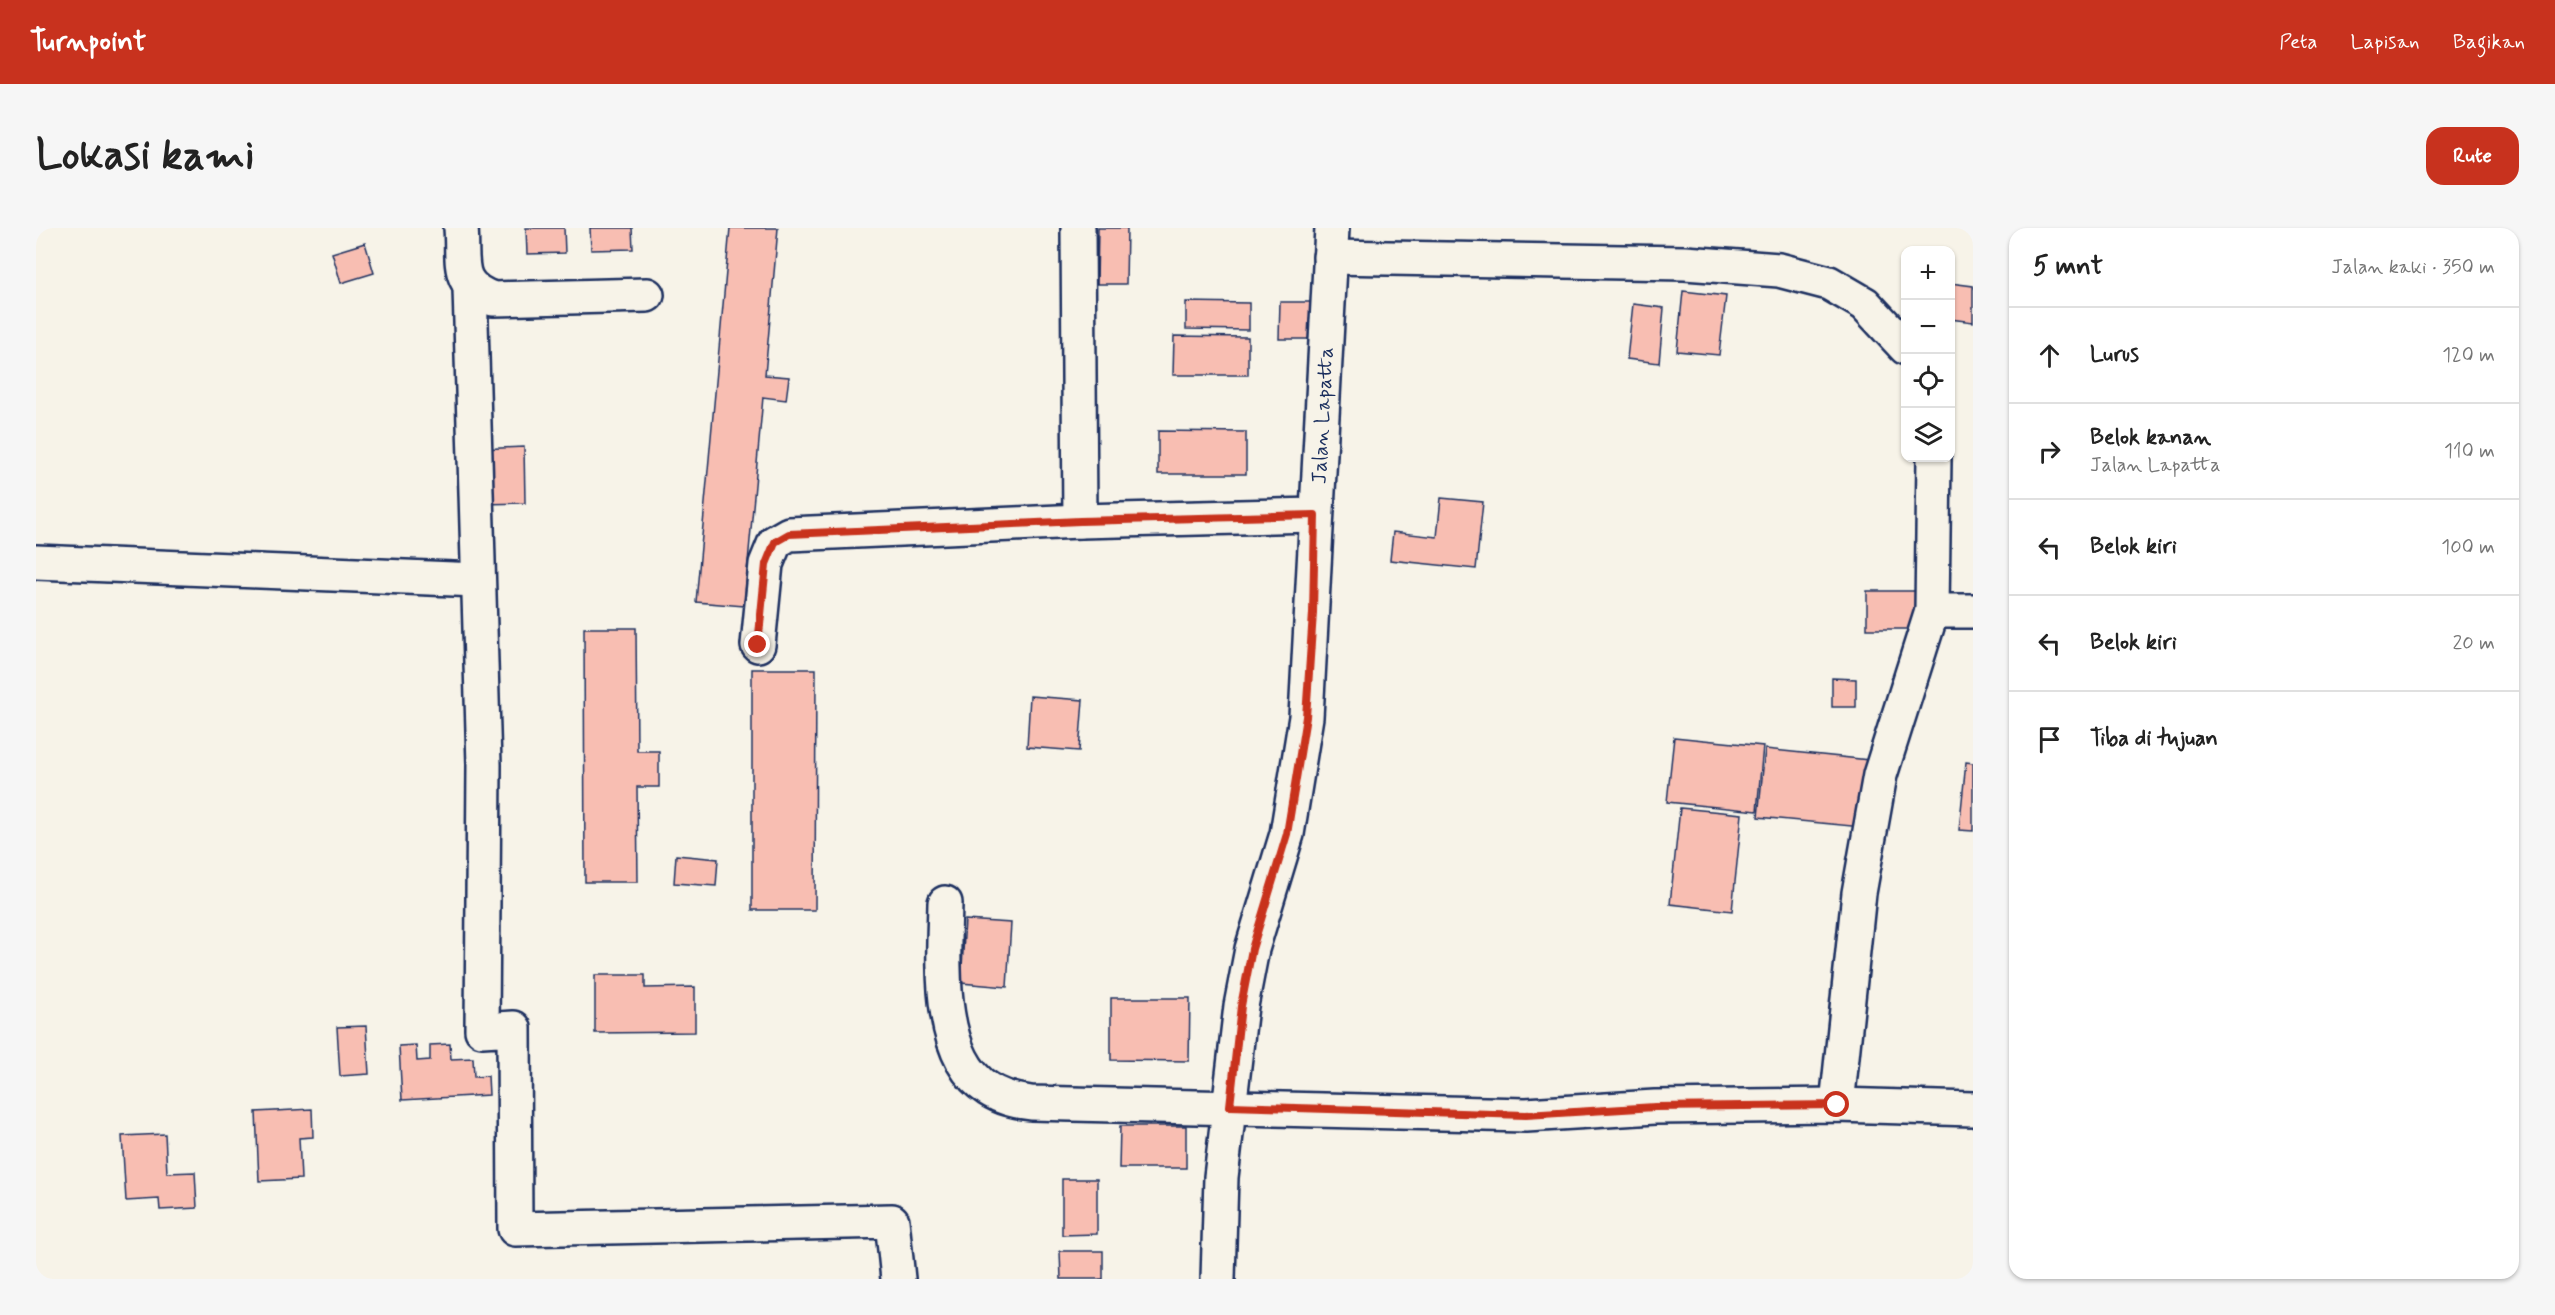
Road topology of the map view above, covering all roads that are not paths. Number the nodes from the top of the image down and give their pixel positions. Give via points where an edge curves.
1 (461, 228) edge
2 (1078, 228) edge
3 (1331, 243) edge
4 (470, 288) junction
5 (647, 296) dead end
6 (1901, 344) edge
7 (1934, 462) edge
8 (1315, 515) junction
9 (1080, 521) junction
10 (36, 562) edge
11 (478, 580) junction
12 (1932, 611) junction
13 (1973, 611) edge
14 (758, 645) dead end
15 (945, 903) dead end
16 (1837, 1105) junction
17 (1230, 1106) junction
18 (1973, 1109) edge
19 (898, 1279) edge
20 (1218, 1279) edge

1 - 4 street via 464,279
2 - 9 street
3 - 6 street via 1779,270 1829,283 1865,304
3 - 8 street, Jalan Lapatta
4 - 5 street via 492,299
4 - 11 street
7 - 12 street
8 - 9 street
8 - 17 street, Jalan Lapatta via 1306,717 1287,834 1248,972
9 - 14 street via 789,534 775,542 766,564
10 - 11 street
11 - 19 street via 484,765 482,1030 514,1028 515,1229 892,1221
12 - 13 street
12 - 16 street via 1880,775 1859,893
15 - 17 street via 944,976 951,1031 972,1076 986,1089 1007,1099 1031,1103
16 - 17 street via 1655,1107 1526,1115
16 - 18 street
17 - 20 street, Jalan Lapatta via 1221,1177

